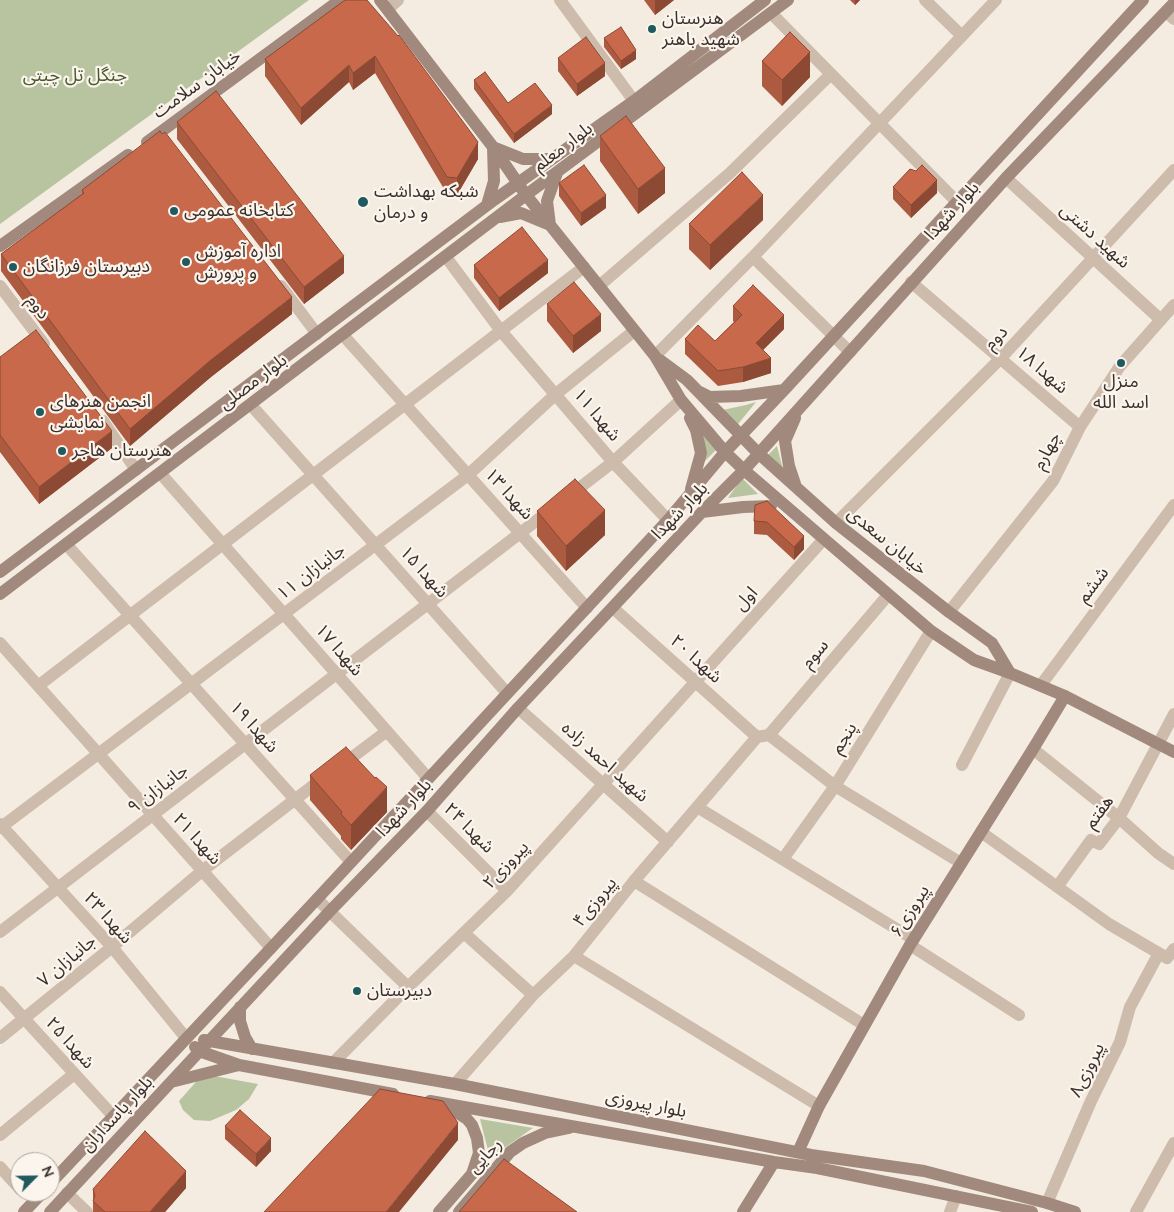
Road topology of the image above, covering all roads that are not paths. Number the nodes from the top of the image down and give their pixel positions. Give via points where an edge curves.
1 (340, 0) edge
2 (398, 0) edge
3 (560, 0) edge
4 (765, 0) edge
5 (788, 0) edge
6 (925, 0) edge
7 (996, 0) edge
8 (1142, 0) edge
9 (384, 4) edge
10 (1171, 12) edge
11 (771, 13) junction
12 (962, 36) junction
13 (831, 74) junction
14 (634, 101) junction
15 (879, 123) junction
16 (493, 147) junction
17 (551, 160) junction
18 (1174, 170) edge
19 (557, 173) junction
20 (1006, 178) junction
21 (518, 183) junction
22 (526, 195) junction
23 (957, 202) junction
24 (487, 205) junction
25 (497, 218) junction
26 (550, 225) junction
27 (0, 246) edge
28 (446, 257) junction
29 (753, 257) junction
30 (1093, 257) junction
31 (584, 267) junction
32 (276, 278) edge
33 (911, 282) junction
34 (0, 286) edge
35 (600, 286) junction
36 (1174, 305) edge
37 (1161, 320) junction
38 (501, 331) junction
39 (634, 331) junction
40 (317, 334) junction
41 (343, 335) junction
42 (833, 337) junction
43 (850, 352) junction
44 (655, 356) junction
45 (54, 357) edge
46 (1001, 358) junction
47 (784, 390) junction
48 (698, 391) junction
49 (556, 394) junction
50 (681, 400) junction
51 (406, 404) junction
52 (252, 405) junction
53 (798, 409) junction
54 (96, 413) edge
55 (1080, 427) junction
56 (740, 436) junction
57 (175, 441) junction
58 (725, 452) junction
59 (758, 453) junction
60 (186, 455) junction
61 (613, 462) junction
62 (136, 470) junction
63 (744, 470) junction
64 (161, 474) junction
65 (314, 474) junction
66 (468, 475) junction
67 (796, 487) junction
68 (689, 495) junction
69 (1174, 505) edge
70 (702, 512) junction
71 (792, 512) junction
72 (668, 520) junction
73 (836, 522) junction
74 (520, 533) junction
75 (823, 540) junction
76 (66, 544) junction
77 (224, 544) junction
78 (376, 545) junction
79 (0, 572) edge
80 (0, 594) edge
81 (888, 595) junction
82 (428, 604) junction
83 (587, 608) junction
84 (613, 608) junction
85 (949, 612) junction
86 (284, 614) junction
87 (131, 615) junction
88 (931, 631) junction
89 (0, 643) edge
90 (1010, 672) junction
91 (337, 675) junction
92 (695, 681) junction
93 (191, 684) junction
94 (1041, 685) junction
95 (38, 686) junction
96 (507, 693) junction
97 (1065, 696) junction
98 (518, 708) junction
99 (1174, 714) edge
100 (387, 731) junction
101 (763, 736) junction
102 (245, 744) junction
103 (1159, 744) junction
104 (1034, 749) junction
105 (1174, 752) edge
106 (98, 754) junction
107 (962, 765) dead end
108 (428, 778) junction
109 (603, 784) junction
110 (835, 786) junction
111 (295, 799) junction
112 (697, 807) junction
113 (427, 811) junction
114 (152, 815) junction
115 (1119, 818) junction
116 (1, 826) edge
117 (981, 832) junction
118 (668, 842) junction
119 (783, 859) junction
120 (351, 862) junction
121 (961, 863) junction
122 (1174, 864) edge
123 (202, 871) junction
124 (634, 881) junction
125 (1058, 887) junction
126 (57, 888) junction
127 (507, 891) junction
128 (318, 899) junction
129 (330, 911) junction
130 (0, 932) edge
131 (464, 933) junction
132 (911, 942) junction
133 (112, 947) junction
134 (271, 948) junction
135 (1174, 949) edge
136 (1159, 953) junction
137 (574, 956) junction
138 (408, 987) junction
139 (0, 992) edge
140 (533, 995) junction
141 (240, 1007) junction
142 (1019, 1014) dead end
143 (24, 1019) junction
144 (864, 1025) junction
145 (0, 1038) edge
146 (186, 1038) junction
147 (209, 1041) junction
148 (252, 1049) junction
149 (199, 1051) junction
150 (333, 1063) junction
151 (239, 1065) junction
152 (74, 1074) junction
153 (400, 1074) junction
154 (171, 1082) junction
155 (455, 1084) junction
156 (406, 1097) junction
157 (444, 1104) junction
158 (819, 1106) junction
159 (114, 1117) junction
160 (573, 1127) junction
161 (0, 1135) edge
162 (92, 1140) junction
163 (1174, 1143) edge
164 (798, 1152) junction
165 (104, 1153) junction
166 (774, 1162) junction
167 (0, 1167) edge
168 (924, 1171) junction
169 (60, 1174) edge
170 (10, 1178) edge
171 (920, 1188) junction
172 (67, 1193) junction
173 (956, 1196) junction
174 (1048, 1203) junction
175 (50, 1212) edge
176 (87, 1212) edge
177 (439, 1212) edge
178 (459, 1212) edge
179 (743, 1212) edge
180 (950, 1212) edge
181 (1032, 1212) edge
182 (1075, 1212) edge
183 (1136, 1212) edge

1 - 27 main road, خیابان سلامت via 164,135
2 - 9 street
3 - 14 street
4 - 14 main road, بلوار معلم
5 - 11 main road, بلوار معلم
6 - 12 street
7 - 12 street
8 - 23 main road, بلوار شهدا
9 - 16 main road
10 - 20 main road, بلوار شهدا
11 - 13 street
11 - 19 main road, بلوار معلم
12 - 15 street
13 - 15 street
13 - 35 street via 730,173
14 - 17 main road, بلوار معلم
15 - 23 street
15 - 29 street
16 - 17 main road via 523,159
16 - 21 main road
16 - 24 main road via 494,181
17 - 21 main road, بلوار معلم
18 - 30 street, دوم
19 - 22 main road, بلوار معلم
19 - 26 main road via 547,201
20 - 30 street, شهید دشتی
20 - 33 main road, بلوار شهدا
21 - 22 main road
21 - 24 main road, بلوار مصلی
22 - 25 main road, بلوار مصلی
22 - 26 main road
23 - 42 main road, بلوار شهدا
24 - 40 main road, بلوار مصلی
25 - 26 main road via 521,214
25 - 28 main road, بلوار مصلی
26 - 31 main road
28 - 38 street, شهدا ۱۱
28 - 41 main road, بلوار مصلی
29 - 42 street
29 - 44 street
30 - 37 street, شهید دشتی
30 - 46 street, دوم
31 - 35 main road
31 - 38 street
32 - 40 street
33 - 43 main road, بلوار شهدا
33 - 46 street, شهدا ۱۸
34 - 45 street, دوم
35 - 39 main road
36 - 37 street, چهارم
37 - 55 street, چهارم via 1120,366
38 - 49 street, شهدا ۱۱
38 - 51 street
39 - 44 main road
39 - 49 street, جانبازان ۱۱
40 - 57 main road, بلوار مصلی
41 - 51 street, شهدا ۱۳
41 - 52 main road, بلوار مصلی
42 - 43 street
42 - 47 main road, بلوار شهدا
43 - 53 main road, بلوار شهدا
44 - 48 main road, خیابان سعدی
44 - 50 main road
46 - 55 street, شهدا ۱۸
46 - 73 street, دوم
47 - 48 main road via 710,397
47 - 56 main road, بلوار شهدا
48 - 56 main road, خیابان سعدی
49 - 61 street, شهدا ۱۱
49 - 66 street, جانبازان ۱۱
50 - 58 main road
50 - 61 street, جانبازان ۹
50 - 68 main road via 696,430 701,453
51 - 65 street
51 - 66 street, شهدا ۱۳
52 - 60 main road, بلوار مصلی
52 - 65 street, شهدا ۱۵
53 - 59 main road, بلوار شهدا
53 - 67 main road via 785,441
54 - 62 street
55 - 85 street, چهارم via 1053,481
56 - 58 main road, بلوار شهدا
56 - 59 main road, خیابان سعدی
57 - 60 main road
57 - 62 main road, بلوار مصلی
58 - 63 main road
58 - 68 main road, بلوار شهدا
59 - 63 main road, بلوار شهدا
59 - 67 main road, خیابان سعدی
60 - 64 main road, بلوار مصلی
61 - 72 street, شهدا ۱۱
61 - 74 street, جانبازان ۹
62 - 79 main road, بلوار مصلی
63 - 70 main road, بلوار شهدا
63 - 71 main road
64 - 76 main road, بلوار مصلی
64 - 77 street, شهدا ۱۷
65 - 77 street
65 - 78 street, شهدا ۱۵
66 - 74 street, شهدا ۱۳
66 - 78 street, جانبازان ۱۱
67 - 73 main road, خیابان سعدی
68 - 72 main road, بلوار شهدا
69 - 94 street, ششم
70 - 71 main road via 768,506
70 - 84 main road, بلوار شهدا
71 - 75 main road
72 - 83 main road, بلوار شهدا
73 - 85 main road, خیابان سعدی
74 - 82 street, جانبازان ۹
74 - 83 street, شهدا ۱۳
75 - 81 main road
75 - 92 street, اول
76 - 80 main road, بلوار مصلی
76 - 87 street, شهدا ۱۹
77 - 86 street, شهدا ۱۷
77 - 87 street
78 - 82 street, شهدا ۱۵
78 - 86 street, جانبازان ۱۱
81 - 88 main road
81 - 101 street, سوم
82 - 91 street, جانبازان ۹
82 - 96 street, شهدا ۱۵
83 - 96 main road, بلوار شهدا
84 - 92 street, شهدا ۲۰
84 - 98 main road, بلوار شهدا
85 - 90 main road, خیابان سعدی via 992,643
86 - 91 street, شهدا ۱۷
86 - 93 street, جانبازان ۱۱
87 - 93 street, شهدا ۱۹
87 - 95 street
88 - 90 main road via 974,660
88 - 110 street, پنجم
89 - 95 street, شهدا ۲۱
90 - 94 main road
90 - 107 street
91 - 100 street, شهدا ۱۷
91 - 102 street, جانبازان ۹
92 - 101 street, شهدا ۲۰
92 - 109 street, پیروزی۲
93 - 102 street, شهدا ۱۹
93 - 106 street, جانبازان ۱۱
94 - 97 main road
95 - 106 street, شهدا ۲۱
96 - 108 main road, بلوار شهدا
97 - 103 main road
97 - 104 main road, پیروزی۶
98 - 109 street, شهید احمد زاده
98 - 113 main road, بلوار شهدا
99 - 103 street, هفتم
100 - 108 street, شهدا ۱۷
100 - 111 street, جانبازان ۷
101 - 110 street, شهدا ۲۰
101 - 112 street, پیروزی۴
102 - 111 street, شهدا ۱۹
102 - 114 street, جانبازان ۹
103 - 105 main road
103 - 115 street, هفتم
104 - 115 street
104 - 117 main road, پیروزی۶
106 - 114 street, شهدا ۲۱
106 - 116 street, جانبازان ۱۱
108 - 120 main road, بلوار شهدا
109 - 118 street, شهید احمد زاده
109 - 127 street, پیروزی۲
110 - 119 street, پنجم
110 - 121 street, شهدا ۲۰
111 - 120 street, شهدا ۱۹
111 - 123 street, جانبازان ۷
112 - 118 street, پیروزی۴
112 - 119 street
113 - 127 street, شهدا ۲۴
113 - 129 main road, بلوار شهدا
114 - 123 street, شهدا ۲۱
114 - 126 street, جانبازان ۹
115 - 122 street
115 - 125 street, هفتم via 1099,844 1091,840
116 - 126 street, شهدا ۲۳
117 - 121 main road, پیروزی۶
117 - 125 street
118 - 124 street, پیروزی۴
119 - 132 street
120 - 128 main road, بلوار شهدا
121 - 132 main road, پیروزی۶
123 - 133 street, جانبازان ۷
123 - 134 street, شهدا ۲۱
124 - 137 street, پیروزی۴
124 - 144 street
125 - 136 street via 1109,924
126 - 130 street, جانبازان ۹
126 - 133 street, شهدا ۲۳
127 - 131 street, پیروزی۲
128 - 129 street
128 - 134 main road, بلوار شهدا
129 - 138 street
129 - 141 main road, بلوار شهدا
131 - 138 street, پیروزی۲
131 - 140 street
132 - 142 street
132 - 144 main road, پیروزی۶
133 - 143 street, جانبازان ۷
133 - 146 street, شهدا ۲۳
134 - 146 main road, بلوار شهدا
135 - 136 street via 1167,958
136 - 174 street, پیروزی۸ via 1130,1007 1120,1042
137 - 140 street, پیروزی۴
137 - 158 street
138 - 150 street, پیروزی۲
139 - 143 street, شهدا ۲۵
140 - 155 street, پیروزی۴
141 - 147 main road, بلوار شهدا
141 - 148 main road via 240,1021
143 - 145 street, جانبازان ۷
143 - 152 street, شهدا ۲۵
144 - 158 main road, پیروزی۶
146 - 147 main road, بلوار پیروزی
146 - 149 main road
146 - 159 main road, بلوار پاسداران
147 - 148 main road, بلوار پیروزی
147 - 149 main road, بلوار پاسداران
148 - 150 main road, بلوار پیروزی
149 - 151 main road, بلوار پیروزی
149 - 154 main road, بلوار پاسداران
150 - 153 main road, بلوار پیروزی
151 - 154 main road
151 - 156 main road, بلوار پیروزی
152 - 159 street, شهدا ۲۵
152 - 161 street
153 - 155 main road, بلوار پیروزی
153 - 156 main road
154 - 165 main road, بلوار پاسداران
155 - 164 main road, بلوار پیروزی
156 - 157 main road, بلوار پیروزی
157 - 160 main road, بلوار پیروزی
157 - 177 main road, رجایی via 472,1125 479,1152 472,1174
158 - 164 main road, پیروزی۶
159 - 162 main road, بلوار پاسداران
160 - 166 main road, بلوار پیروزی
160 - 178 main road, رجایی via 545,1134 510,1152
162 - 165 main road
162 - 169 main road, بلوار پاسداران
163 - 183 street
164 - 168 main road, بلوار پیروزی
165 - 172 main road, بلوار پاسداران
166 - 171 main road, بلوار پیروزی
166 - 179 main road
167 - 170 street
168 - 171 main road
168 - 174 main road, بلوار پیروزی
171 - 173 main road, بلوار پیروزی
172 - 175 main road, بلوار پاسداران
172 - 176 street
173 - 180 street
173 - 181 main road, بلوار پیروزی
174 - 182 main road, بلوار پیروزی

